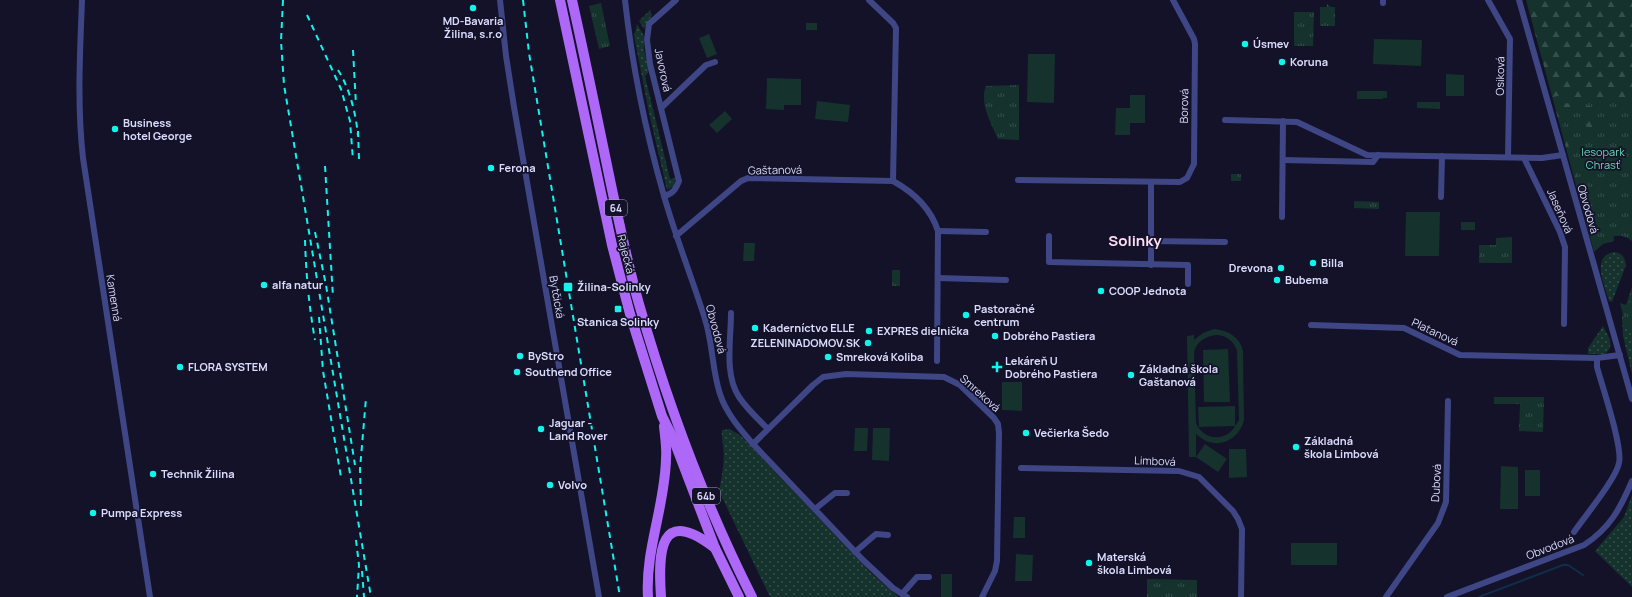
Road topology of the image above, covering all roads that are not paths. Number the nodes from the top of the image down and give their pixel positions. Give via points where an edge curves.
1 (82, 0) edge
2 (500, 0) edge
3 (560, 0) edge
4 (572, 0) edge
5 (625, 0) edge
6 (676, 0) edge
7 (869, 0) edge
8 (1173, 0) edge
9 (1488, 0) edge
10 (1520, 0) edge
11 (715, 62) dead end
12 (660, 108) junction
13 (1225, 120) dead end
14 (1283, 121) junction
15 (1378, 155) junction
16 (1562, 155) junction
17 (1442, 156) junction
18 (1508, 157) junction
19 (1524, 158) junction
20 (1283, 160) junction
21 (1018, 180) dead end
22 (893, 181) junction
23 (1151, 182) junction
24 (664, 196) junction
25 (1441, 197) dead end
26 (1282, 217) dead end
27 (938, 231) junction
28 (986, 232) dead end
29 (676, 236) junction
30 (1049, 236) dead end
31 (1151, 241) junction
32 (1226, 242) dead end
33 (1151, 264) junction
34 (938, 278) junction
35 (1006, 280) dead end
36 (1188, 284) dead end
37 (731, 313) dead end
38 (1564, 324) dead end
39 (1311, 325) dead end
40 (1620, 355) junction
41 (1597, 358) junction
42 (937, 361) dead end
43 (1632, 399) edge
44 (1448, 401) dead end
45 (674, 413) joint
46 (662, 416) junction
47 (768, 429) junction
48 (753, 444) junction
49 (1021, 468) dead end
50 (1632, 481) edge
51 (848, 493) dead end
52 (815, 509) junction
53 (1574, 532) dead end
54 (888, 534) dead end
55 (715, 548) junction
56 (856, 552) junction
57 (929, 577) dead end
58 (905, 596) edge
59 (150, 597) edge
60 (599, 597) edge
61 (648, 597) edge
62 (661, 597) edge
63 (739, 597) edge
64 (752, 597) edge
65 (982, 597) edge
66 (1241, 597) edge
67 (1386, 597) edge
68 (1447, 597) edge

1 - 59 street, Kamenná via 78,88 83,158
2 - 60 street, Bytčická via 514,107
3 - 46 main road, Rajecká / 64 via 612,245 630,314
4 - 45 main road, Rajecká / 64 via 624,244 639,303
5 - 24 street, Obvodová via 643,105
6 - 12 street, Javorová via 649,24 649,58
7 - 22 street via 896,28
8 - 23 street, Borová via 1195,44 1194,164 1187,178 1180,182
9 - 18 street, Osiková via 1510,39
10 - 16 street, Obvodová
11 - 12 street, Javorová via 706,65
12 - 24 street, Javorová via 679,181 670,195
13 - 14 street
14 - 15 street via 1297,122 1367,155
14 - 20 street
15 - 17 street
15 - 20 street via 1373,162
16 - 19 street
16 - 40 street, Obvodová
17 - 18 street
17 - 25 street
18 - 19 street
19 - 38 street, Jaseňová via 1565,247
20 - 26 street
21 - 23 street, Borová
22 - 27 street via 906,188 930,212
22 - 29 street, Gaštanová via 748,178 741,181
23 - 31 street
24 - 29 street, Obvodová
27 - 28 street
27 - 34 street
29 - 48 street, Obvodová via 708,329 720,394 738,425
30 - 33 street via 1049,262
31 - 32 street
31 - 33 street
33 - 36 street via 1188,265
34 - 35 street
34 - 42 street
37 - 47 street via 730,364 733,384 746,406
39 - 41 street, Platanová via 1404,328 1460,355
40 - 41 street, Platanová
40 - 43 street, Obvodová
41 - 53 street via 1620,462 1612,480
44 - 67 street, Dubová via 1444,511
45 - 64 main road, 64b via 702,485
46 - 55 main road, 64b
46 - 61 main road via 666,459 649,566
47 - 48 street, Smreková
47 - 65 street, Smreková via 823,377 855,374 930,375 948,378 960,385 994,418 999,432 997,561 995,572
48 - 52 street, Obvodová
49 - 66 street, Limbová via 1178,471 1199,477 1233,511 1242,529
50 - 68 street, Obvodová via 1611,522 1584,545
51 - 52 street via 835,493
52 - 56 street, Obvodová
54 - 56 street via 876,534
55 - 62 main road via 693,533 678,531 670,534 661,549
55 - 63 main road, 64b
56 - 58 street, Obvodová
57 - 58 street via 917,577

